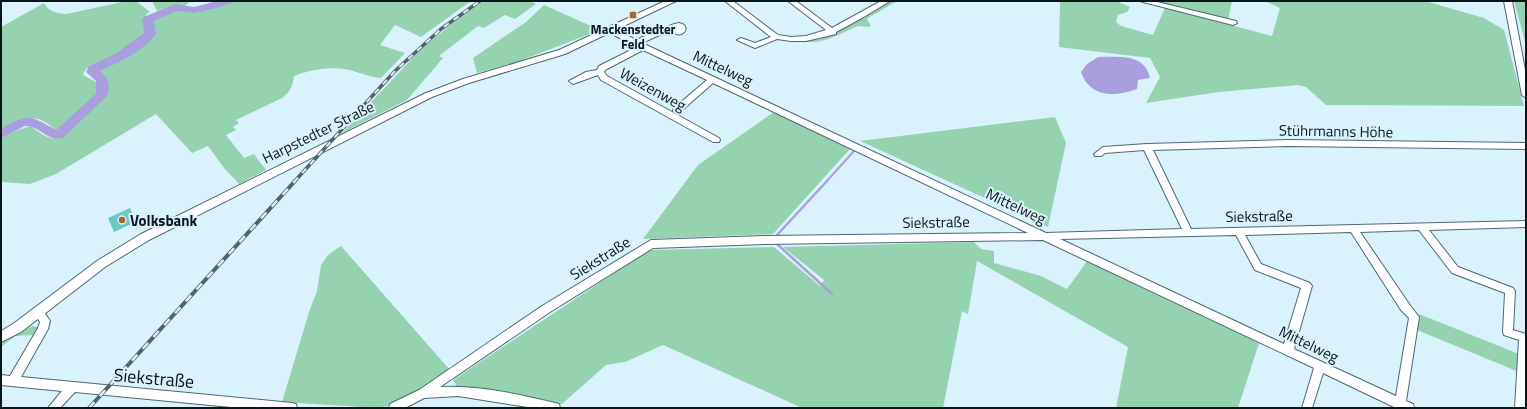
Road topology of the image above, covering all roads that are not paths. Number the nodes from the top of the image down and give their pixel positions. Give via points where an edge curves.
1 (672, 1) edge
2 (729, 1) edge
3 (792, 1) edge
4 (886, 1) edge
5 (1145, 1) edge
6 (1508, 1) edge
7 (1233, 23) dead end
8 (674, 28) dead end
9 (611, 30) junction
10 (833, 32) junction
11 (776, 37) junction
12 (741, 40) dead end
13 (639, 45) junction
14 (600, 72) junction
15 (712, 80) junction
16 (573, 81) dead end
17 (1526, 95) edge
18 (677, 110) dead end
19 (716, 140) dead end
20 (1526, 146) edge
21 (1147, 147) junction
22 (1098, 154) dead end
23 (1526, 224) edge
24 (1422, 227) junction
25 (1353, 228) junction
26 (1238, 231) junction
27 (1188, 232) junction
28 (1043, 234) junction
29 (38, 312) junction
30 (1, 337) edge
31 (1288, 350) junction
32 (1320, 366) junction
33 (6, 381) edge
34 (72, 388) junction
35 (423, 393) junction
36 (1404, 406) edge
37 (53, 408) edge
38 (292, 408) edge
39 (394, 408) edge
40 (555, 408) edge
41 (1308, 408) edge
42 (1520, 408) edge

1 - 9 street, Harpstedter Straße
2 - 11 street
3 - 10 street
4 - 10 street
5 - 7 street
6 - 17 street
8 - 13 street, Weizenweg via 666,29
9 - 13 street, Mittelweg
9 - 29 street, Harpstedter Straße via 542,60 454,85 403,108 145,237 96,268
10 - 11 street via 801,38
11 - 12 street via 755,46
13 - 14 street, Weizenweg via 606,65
13 - 15 street, Mittelweg
14 - 16 street
14 - 19 street, Weizenweg via 604,78
15 - 18 street
15 - 28 street, Mittelweg
20 - 21 street, Stührmanns Höhe via 1289,144
21 - 22 street, Stührmanns Höhe via 1103,150
21 - 27 street
23 - 24 street, Siekstraße
24 - 25 street, Siekstraße
24 - 42 street via 1455,270 1510,291 1508,332 1524,338
25 - 26 street, Siekstraße
25 - 36 street via 1414,317
26 - 27 street, Siekstraße
26 - 31 street via 1258,267 1307,286
27 - 28 street, Siekstraße
28 - 31 street, Mittelweg
28 - 35 street, Siekstraße via 651,244 546,309
29 - 30 street, Harpstedter Straße
29 - 33 street, Siekstraße via 45,321 43,329
31 - 32 street, Mittelweg
32 - 36 street, Mittelweg
32 - 41 street
33 - 34 street, Siekstraße
34 - 37 street
34 - 38 street, Siekstraße
35 - 39 street, Siekstraße
35 - 40 street via 458,391 521,400

